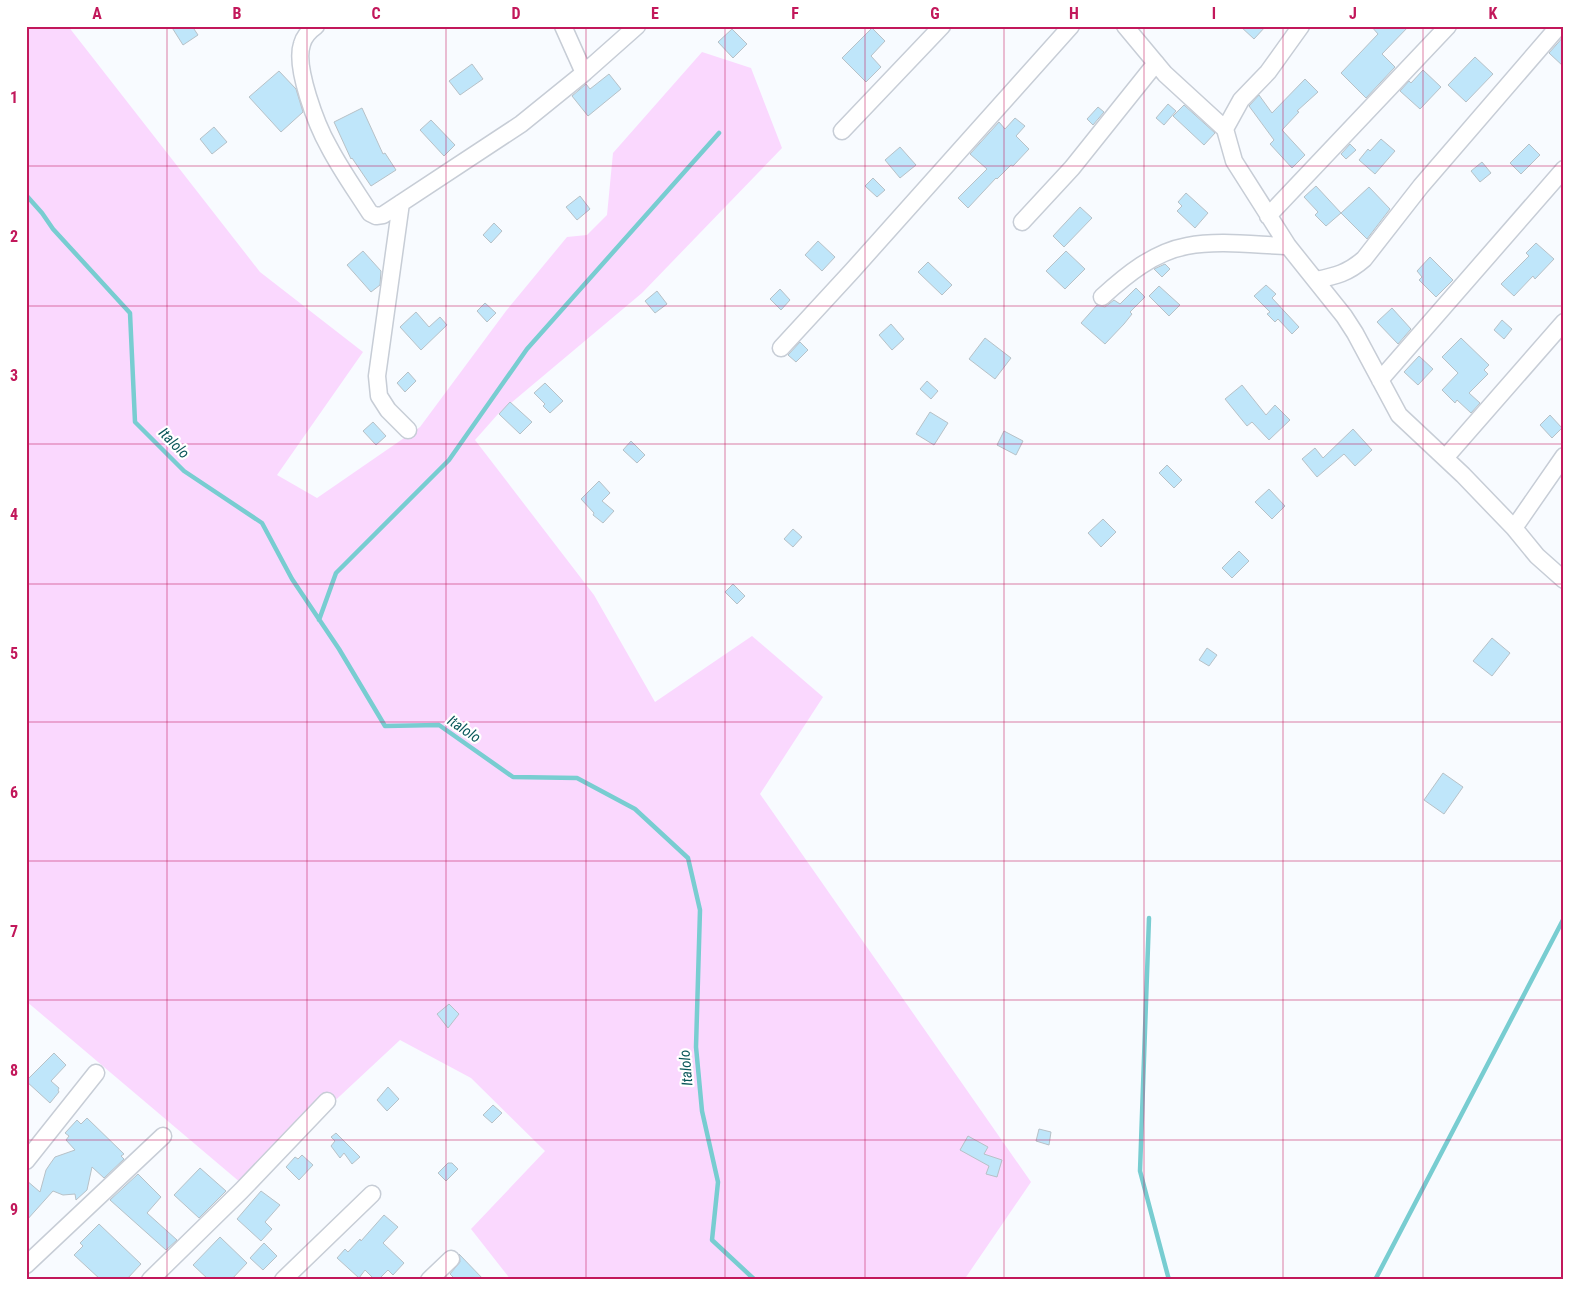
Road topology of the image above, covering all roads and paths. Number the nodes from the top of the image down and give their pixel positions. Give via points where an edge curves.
1 (316, 26) edge
2 (563, 26) edge
3 (637, 26) edge
4 (942, 26) edge
5 (1071, 26) edge
6 (1125, 26) edge
7 (1301, 26) edge
8 (1448, 26) edge
9 (1558, 26) edge
10 (1156, 63) junction
11 (584, 73) junction
12 (1224, 129) junction
13 (842, 131) dead end
14 (1564, 169) edge
15 (401, 203) junction
16 (1268, 216) junction
17 (1022, 222) dead end
18 (1288, 246) junction
19 (1316, 280) junction
20 (1102, 297) dead end
21 (1564, 322) edge
22 (780, 348) dead end
23 (1380, 380) junction
24 (408, 430) dead end
25 (1564, 456) edge
26 (1444, 458) junction
27 (1514, 528) junction
28 (1564, 580) edge
29 (96, 1073) dead end
30 (327, 1101) dead end
31 (163, 1136) dead end
32 (26, 1161) edge
33 (372, 1194) dead end
34 (450, 1260) dead end
35 (26, 1264) edge
36 (150, 1280) edge
37 (283, 1280) edge
38 (429, 1280) edge

1 - 15 street via 301,45 300,63 312,108 328,146 370,213 383,215
2 - 11 street
3 - 11 street
4 - 13 street
5 - 22 street
6 - 10 street
7 - 12 street via 1268,72 1241,100
8 - 16 street
9 - 19 street via 1421,186 1364,260 1352,270
10 - 12 street
10 - 17 street via 1072,168
11 - 15 street via 521,124
12 - 16 street via 1234,161
14 - 23 street
15 - 24 street via 377,376 378,396
16 - 18 street
18 - 19 street
18 - 20 street via 1187,246 1157,256 1122,278
19 - 23 street via 1355,333
21 - 26 street
23 - 26 street via 1399,415
25 - 27 street
26 - 27 street
27 - 28 street via 1537,556
29 - 32 street
30 - 36 street via 242,1191
31 - 35 street
33 - 37 street
34 - 38 street

